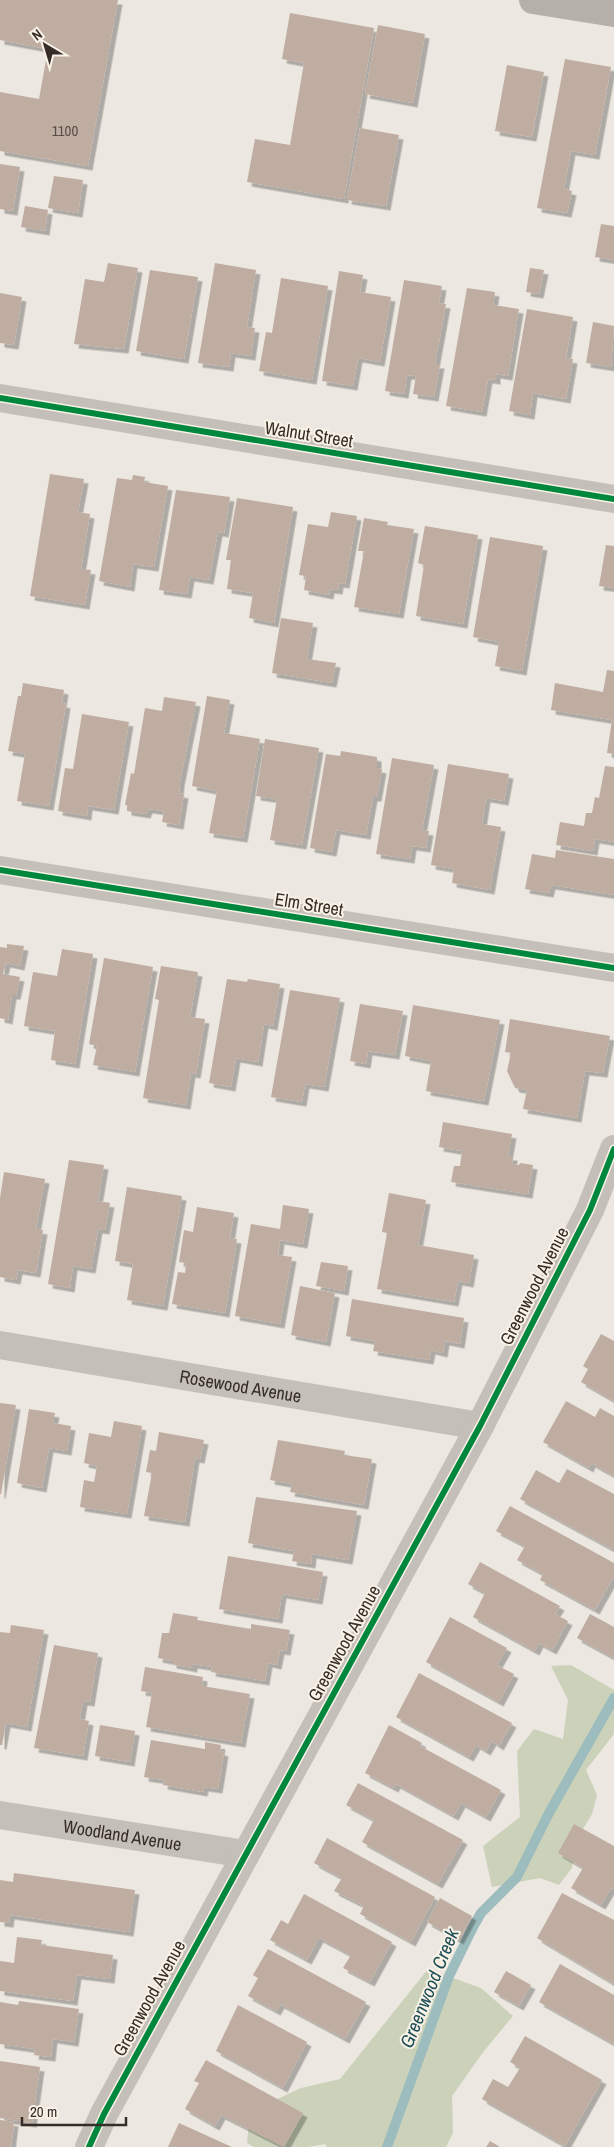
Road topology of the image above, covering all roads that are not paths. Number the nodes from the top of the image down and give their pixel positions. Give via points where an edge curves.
1 (533, 0) edge
2 (614, 13) edge
3 (0, 398) edge
4 (614, 499) edge
5 (0, 870) edge
6 (614, 968) edge
7 (614, 1149) edge
8 (0, 1345) edge
9 (480, 1426) junction
10 (0, 1815) edge
11 (245, 1854) junction
12 (89, 2147) edge

1 - 2 street
3 - 4 street, Walnut Street
5 - 6 street, Elm Street
7 - 9 street, Greenwood Avenue via 590,1210
8 - 9 street, Rosewood Avenue
9 - 11 street, Greenwood Avenue
10 - 11 street, Woodland Avenue
11 - 12 street, Greenwood Avenue

